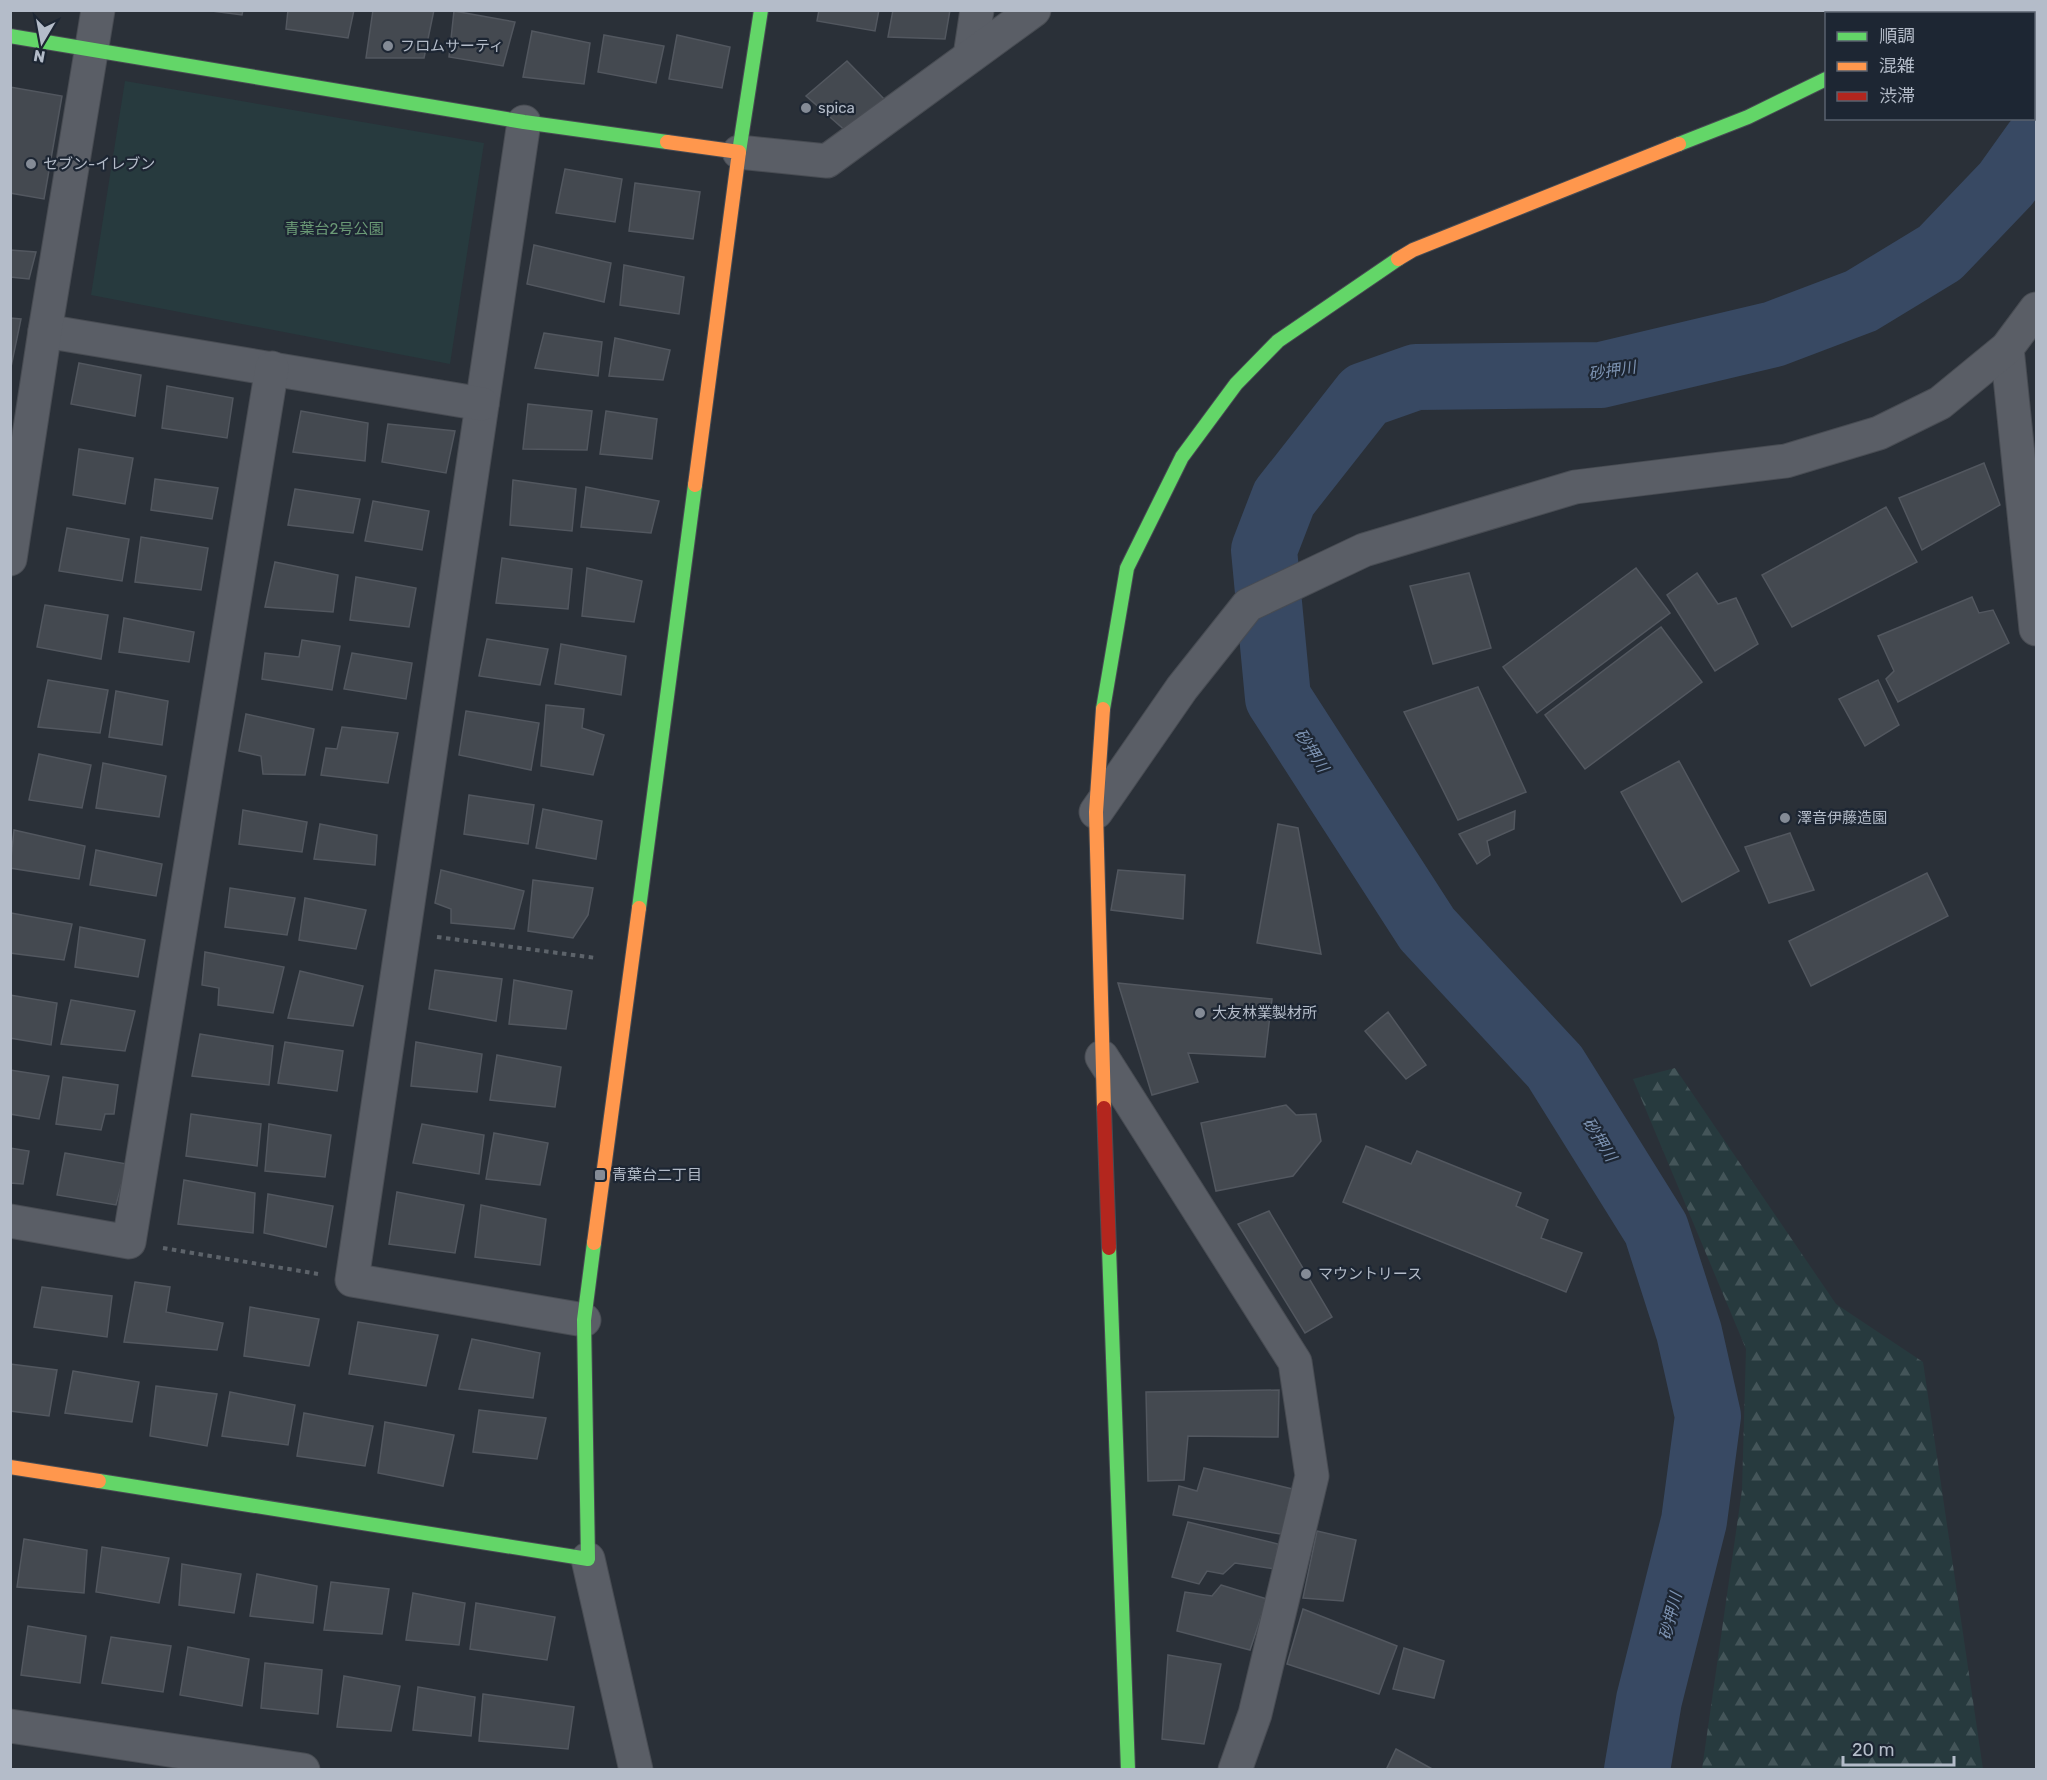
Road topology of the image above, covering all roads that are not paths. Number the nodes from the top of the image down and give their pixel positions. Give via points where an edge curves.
1 (98, 10) edge
2 (760, 10) edge
3 (977, 10) edge
4 (1034, 10) edge
5 (10, 36) edge
6 (91, 49) junction
7 (970, 56) junction
8 (1825, 80) edge
9 (524, 122) junction
10 (739, 152) junction
11 (2037, 309) edge
12 (45, 331) junction
13 (2007, 348) junction
14 (272, 368) junction
15 (482, 404) junction
16 (10, 559) edge
17 (2037, 629) edge
18 (1096, 812) junction
19 (1102, 1057) junction
20 (10, 1221) edge
21 (584, 1320) junction
22 (10, 1467) edge
23 (588, 1559) junction
24 (10, 1726) edge
25 (196, 1761) edge
26 (303, 1770) edge
27 (636, 1770) edge
28 (1128, 1770) edge
29 (1235, 1770) edge

1 - 6 street
2 - 10 street
3 - 7 street
4 - 7 street
5 - 6 street
6 - 9 street
6 - 12 street
7 - 10 street via 826,161
8 - 18 street via 1748,117 1413,250 1278,341 1236,384 1182,457 1127,568 1104,696
9 - 10 street
9 - 15 street
10 - 21 street
11 - 13 street
12 - 14 street
12 - 16 street
13 - 17 street
13 - 18 street via 1940,403 1879,433 1786,461 1575,487 1364,550 1248,605 1182,688
14 - 15 street
14 - 20 street via 129,1242
15 - 21 street via 352,1280
18 - 19 street
19 - 28 street
19 - 29 street via 1295,1362 1312,1476 1255,1714
21 - 23 street
22 - 23 street
23 - 27 street
24 - 25 street
25 - 26 street

